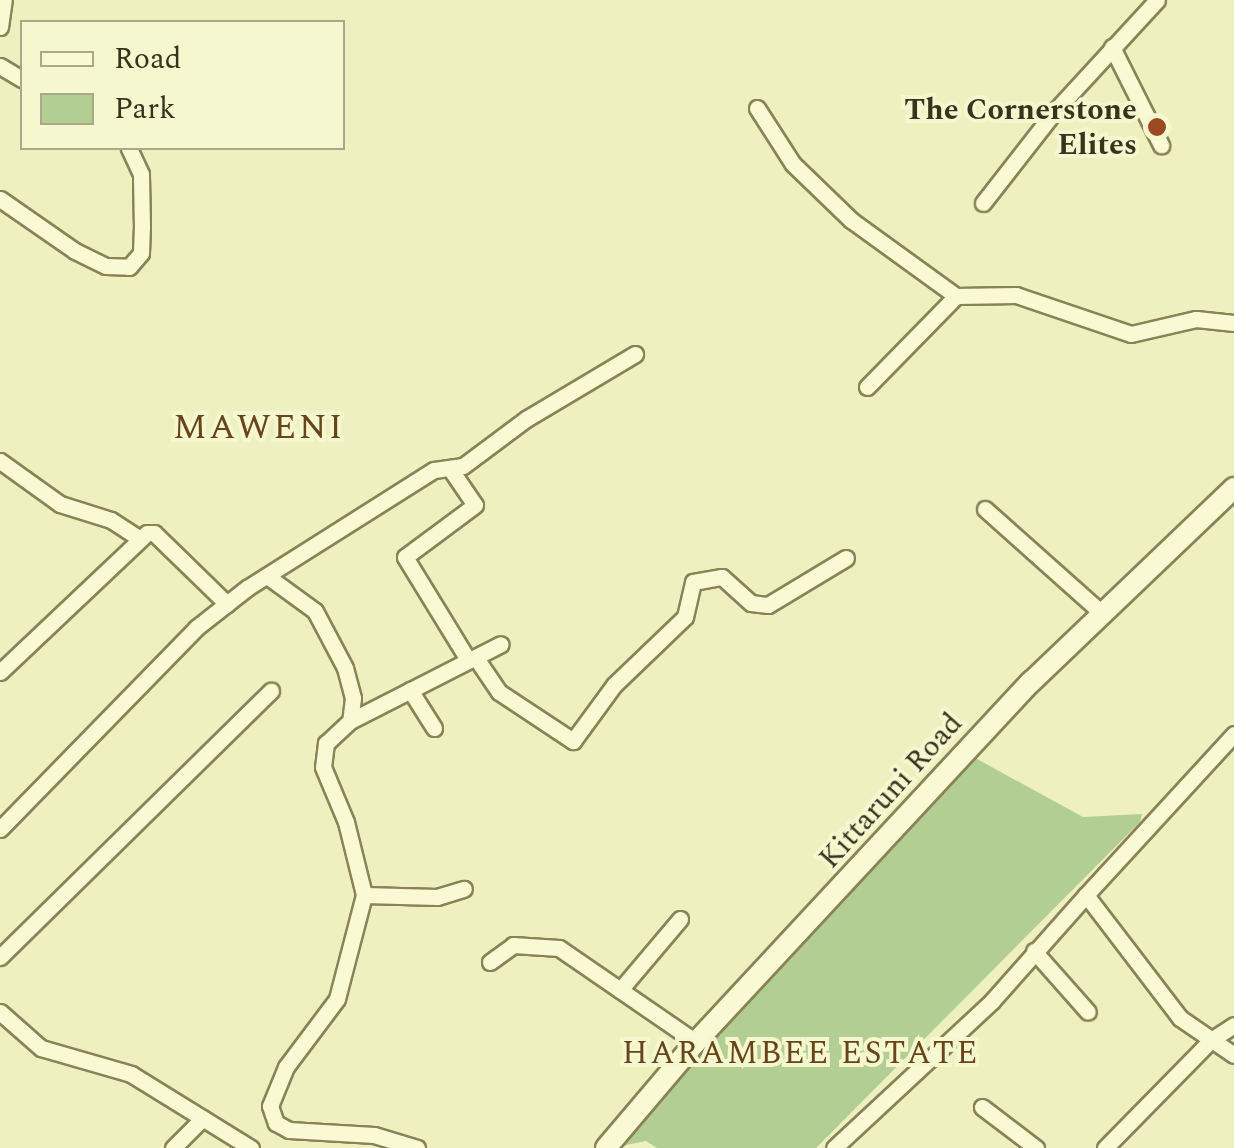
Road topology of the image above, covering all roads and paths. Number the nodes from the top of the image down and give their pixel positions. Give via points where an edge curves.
1 (4, 0) edge
2 (1157, 0) edge
3 (0, 27) edge
4 (1112, 47) junction
5 (757, 108) dead end
6 (1160, 145) dead end
7 (130, 150) edge
8 (0, 199) edge
9 (983, 203) dead end
10 (956, 296) junction
11 (1234, 323) edge
12 (635, 354) dead end
13 (867, 387) dead end
14 (0, 462) edge
15 (451, 470) junction
16 (1234, 488) edge
17 (985, 508) dead end
18 (139, 538) junction
19 (846, 558) dead end
20 (267, 576) junction
21 (227, 604) junction
22 (1104, 614) junction
23 (501, 644) dead end
24 (472, 659) junction
25 (0, 672) edge
26 (410, 690) junction
27 (271, 691) dead end
28 (350, 720) junction
29 (434, 728) dead end
30 (1234, 734) edge
31 (0, 829) edge
32 (464, 889) dead end
33 (1086, 894) junction
34 (364, 895) junction
35 (680, 919) dead end
36 (1034, 951) junction
37 (0, 956) edge
38 (490, 962) dead end
39 (620, 990) junction
40 (0, 1012) edge
41 (1088, 1012) dead end
42 (1234, 1025) edge
43 (1210, 1040) junction
44 (696, 1042) junction
45 (1234, 1056) edge
46 (982, 1107) dead end
47 (203, 1118) junction
48 (173, 1148) edge
49 (251, 1148) edge
50 (417, 1148) edge
51 (606, 1148) edge
52 (834, 1148) edge
53 (1036, 1148) edge
54 (1104, 1148) edge

1 - 3 street
2 - 4 street
4 - 6 street
4 - 9 street
5 - 10 street via 804,176
7 - 8 street via 141,174 142,228 140,253 129,267 106,266 75,251
10 - 11 street via 1016,296 1131,334 1196,319
10 - 13 street
12 - 15 street
14 - 18 street via 60,504 111,520
15 - 20 street via 434,470
15 - 24 street via 475,505 405,555
16 - 22 street, Kittaruni Road
17 - 22 street
18 - 21 street via 154,533
18 - 25 street
19 - 24 street via 768,604 752,603 722,577 694,582 685,617 623,674 573,741 499,692
20 - 21 street
20 - 28 street via 315,611 330,635 353,698
21 - 31 street
22 - 44 street, Kittaruni Road via 1031,682
23 - 24 street
24 - 26 street
26 - 28 street
26 - 29 street
27 - 37 street
28 - 34 street via 326,743 323,767 346,822
30 - 33 street
32 - 34 street via 437,897
33 - 36 street
33 - 43 street via 1180,1018
34 - 50 street via 337,1000 286,1067 270,1106 276,1123 288,1130 374,1134
35 - 39 street
36 - 41 street
36 - 52 street via 992,1001
38 - 39 street via 504,948 544,944
39 - 44 street
40 - 47 street via 41,1048 131,1074
42 - 43 street
43 - 45 street
43 - 54 street
44 - 51 street, Kittaruni Road
46 - 53 street
47 - 48 street
47 - 49 street

